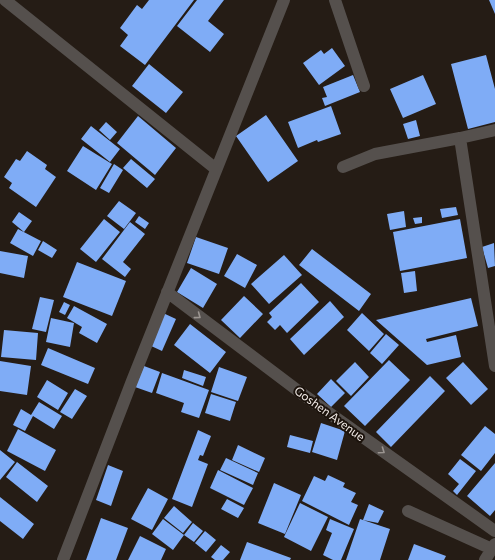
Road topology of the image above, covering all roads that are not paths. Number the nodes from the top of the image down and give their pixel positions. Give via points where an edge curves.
1 (5, 0) edge
2 (284, 0) edge
3 (335, 0) edge
4 (364, 86) dead end
5 (495, 130) edge
6 (460, 138) junction
7 (344, 167) dead end
8 (216, 169) junction
9 (167, 292) junction
10 (495, 366) edge
11 (408, 511) dead end
12 (495, 531) edge
13 (493, 547) edge
14 (63, 560) edge
15 (485, 560) edge

1 - 8 street
2 - 8 street
3 - 4 street
5 - 6 street
6 - 7 street via 375,154
6 - 10 street
8 - 9 street
9 -> 12 street, Goshen Avenue via 301,393
9 - 14 street
11 - 13 street
13 - 15 street

